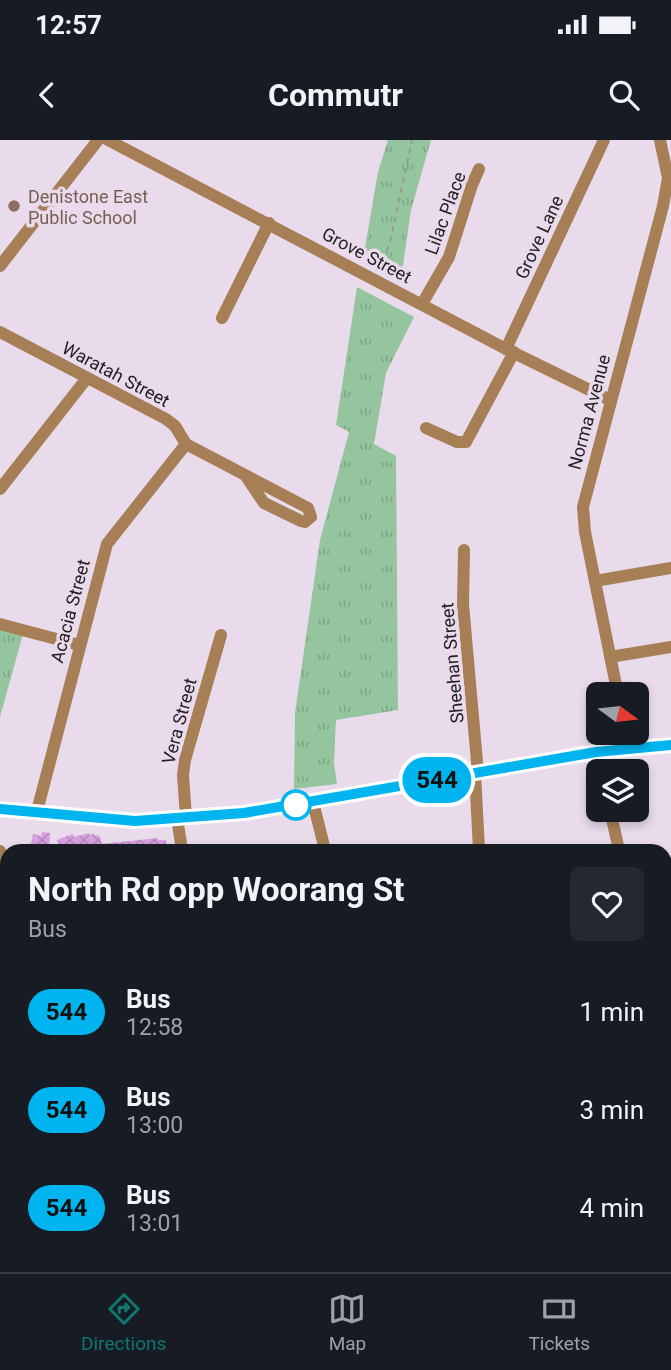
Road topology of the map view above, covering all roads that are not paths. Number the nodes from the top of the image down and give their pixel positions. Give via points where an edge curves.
1 (98, 140) edge
2 (108, 140) edge
3 (604, 140) edge
4 (660, 140) edge
5 (479, 169) dead end
6 (269, 223) junction
7 (0, 266) edge
8 (422, 304) junction
9 (222, 318) dead end
10 (0, 332) edge
11 (510, 350) junction
12 (87, 378) junction
13 (610, 400) junction
14 (426, 428) dead end
15 (187, 444) junction
16 (245, 475) junction
17 (0, 489) edge
18 (464, 550) dead end
19 (671, 568) edge
20 (595, 581) junction
21 (0, 624) edge
22 (221, 635) dead end
23 (79, 645) junction
24 (671, 647) edge
25 (610, 657) junction
26 (615, 682) edge
27 (671, 745) edge
28 (630, 747) joint
29 (596, 752) junction
30 (598, 759) edge
31 (477, 773) junction
32 (313, 802) junction
33 (0, 809) edge
34 (37, 811) junction
35 (182, 818) junction
36 (613, 822) edge
37 (182, 844) edge
38 (324, 844) edge
39 (478, 844) edge
40 (618, 844) edge

1 - 7 street
2 - 6 street, Grove Street
3 - 11 street, Grove Lane
4 - 13 street, Norma Avenue via 668,178 663,206
5 - 8 street, Lilac Place via 449,257
6 - 8 street, Grove Street
6 - 9 street
8 - 11 street, Grove Street
10 - 12 street, Waratah Street
11 - 13 street, Grove Street
11 - 14 street, Grove Lane via 466,442
12 - 15 street, Waratah Street via 166,419
12 - 17 street
13 - 20 street, Norma Avenue via 583,507
15 - 16 street, Waratah Street
15 - 23 street, Acacia Street via 107,544
16 - 16 street, Waratah Street via 264,503 301,521 311,517 308,508
18 - 31 street, Sheehan Street via 463,604
19 - 20 street
20 - 25 street, Norma Avenue
21 - 23 street
22 - 35 street, Vera Street via 185,760
23 - 34 street, Acacia Street
24 - 25 street
25 - 26 street, Norma Avenue
27 - 28 street
28 - 29 street
29 - 30 street
29 - 31 street
31 - 32 street
31 - 39 street, Sheehan Street
32 - 35 street
32 - 38 street
33 - 34 street
34 - 35 street via 135,821
35 - 37 street, Vera Street
36 - 40 street

